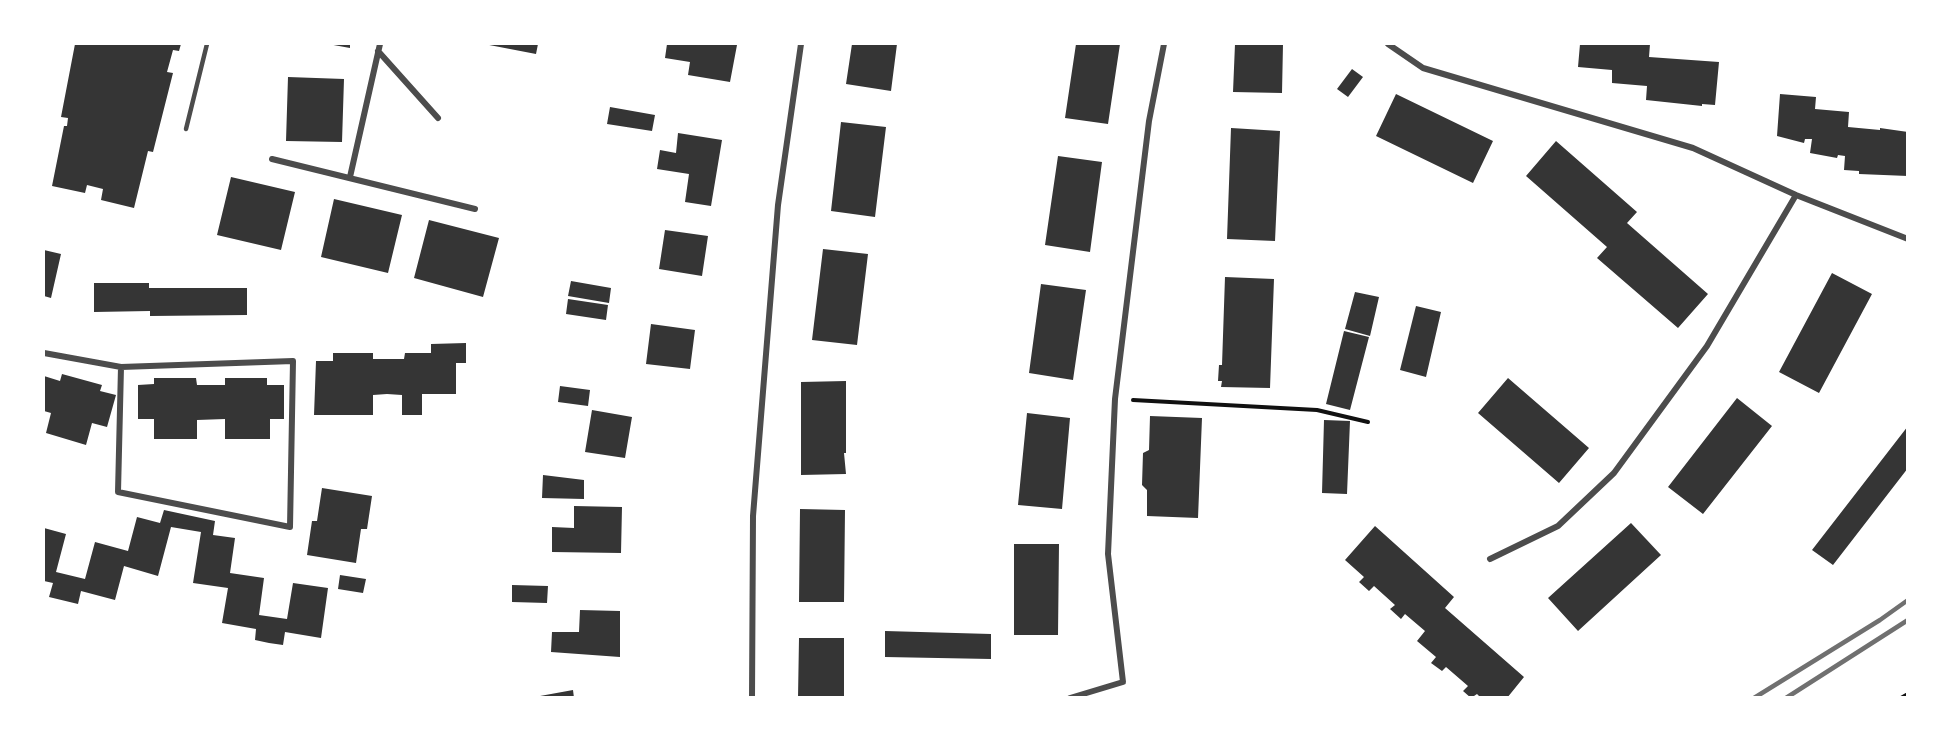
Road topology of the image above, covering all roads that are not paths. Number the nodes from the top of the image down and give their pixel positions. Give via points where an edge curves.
1 (207, 44) edge
2 (380, 44) edge
3 (801, 44) edge
4 (1164, 44) edge
5 (1388, 44) edge
6 (378, 51) junction
7 (438, 117) dead end
8 (186, 129) dead end
9 (272, 159) dead end
10 (350, 177) junction
11 (1796, 195) junction
12 (476, 209) dead end
13 (1908, 239) edge
14 (44, 353) edge
15 (121, 367) junction
16 (1490, 559) dead end
17 (752, 698) edge
18 (1070, 698) edge

1 - 8 lane
2 - 6 street
3 - 17 street via 778,205 755,492
4 - 18 street via 1149,121 1114,399 1108,554 1123,682
5 - 11 street via 1423,68 1693,148
6 - 7 street
6 - 10 street
9 - 10 street
10 - 12 street
11 - 13 street
11 - 16 street via 1707,346 1614,473 1558,526
14 - 15 street
15 - 15 street via 293,361 290,527 118,492

